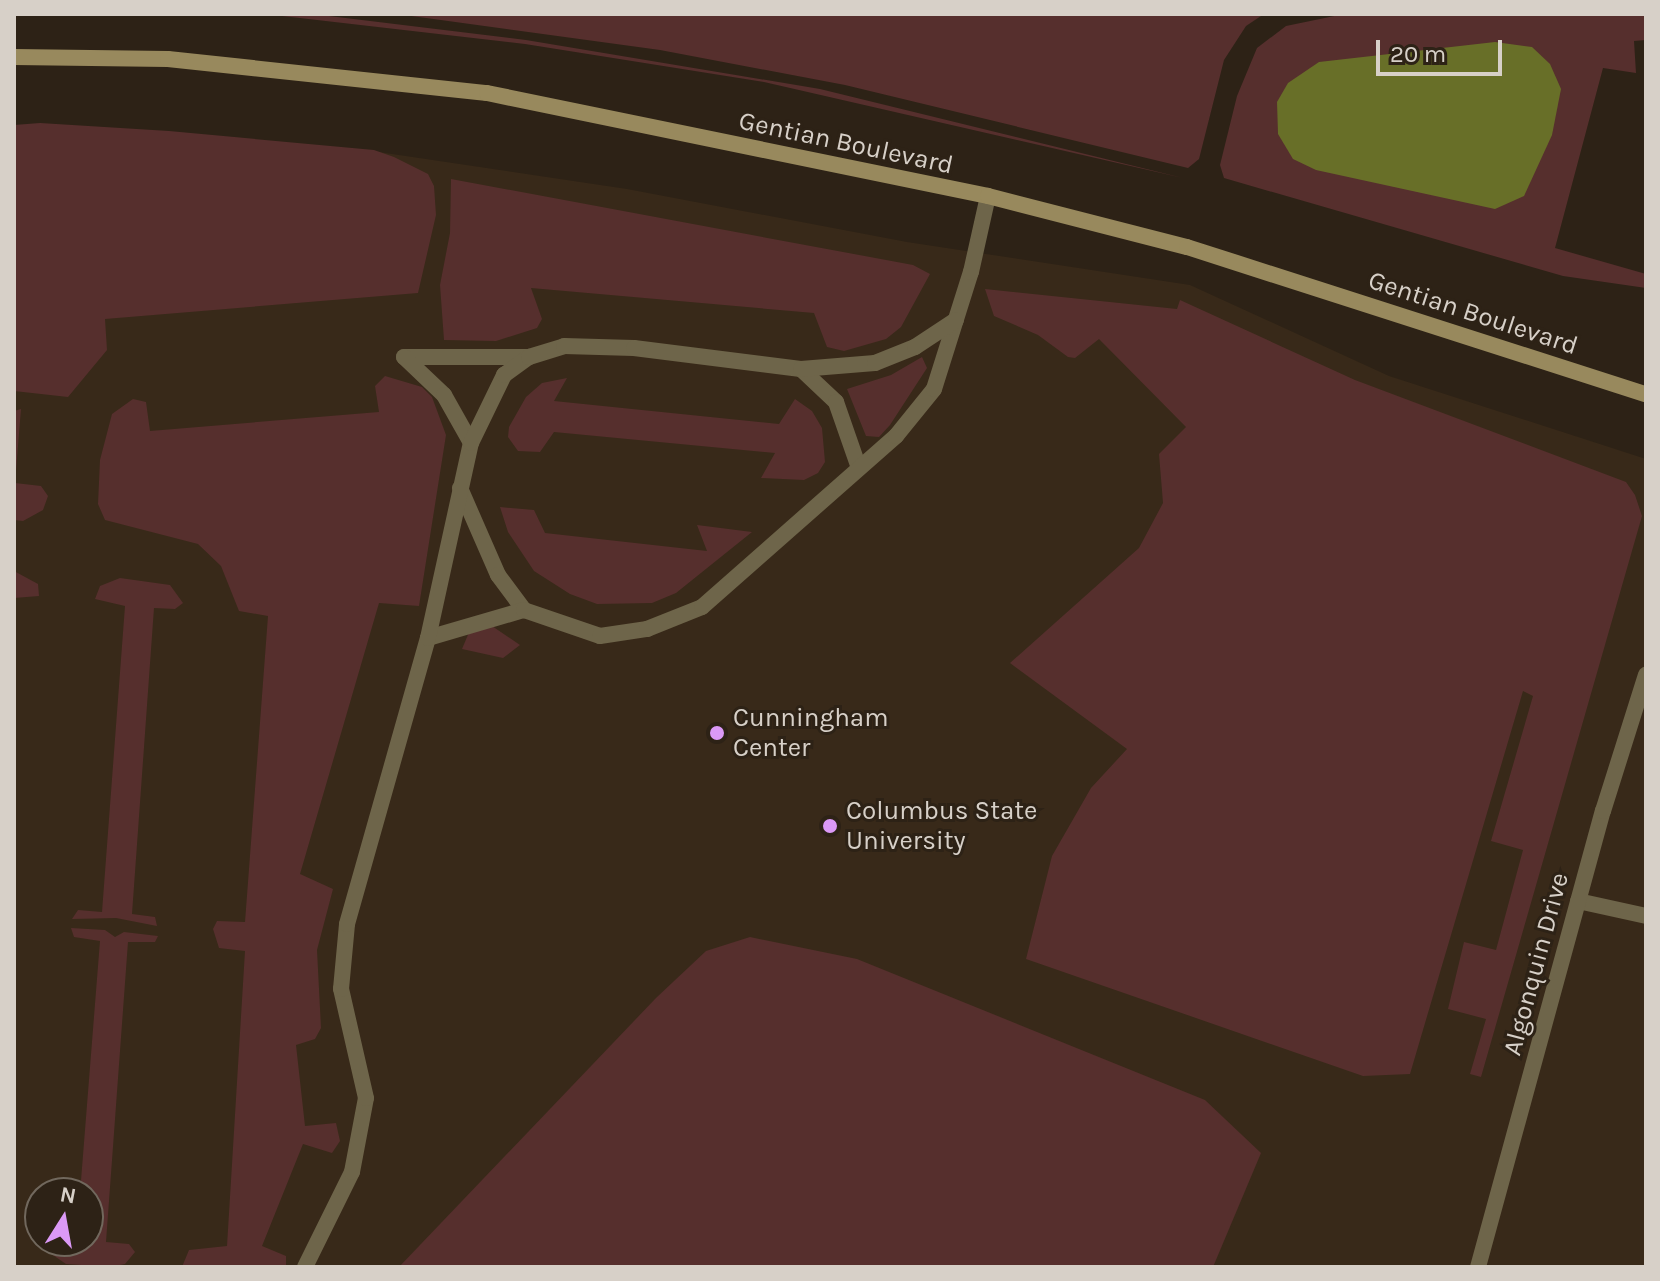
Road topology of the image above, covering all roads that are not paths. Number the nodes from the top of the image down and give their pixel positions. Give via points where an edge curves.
1 (14, 57) edge
2 (988, 196) junction
3 (956, 320) junction
4 (529, 357) junction
5 (801, 369) junction
6 (1646, 394) edge
7 (471, 443) junction
8 (859, 468) junction
9 (460, 488) junction
10 (524, 610) junction
11 (428, 638) junction
12 (1646, 675) edge
13 (1578, 901) junction
14 (1646, 916) edge
15 (305, 1267) edge
16 (1478, 1267) edge

1 - 2 main road, Gentian Boulevard via 168,59 487,93
2 - 3 street
2 - 6 main road, Gentian Boulevard via 1187,247
3 - 5 street via 915,347 875,363
3 - 8 street via 934,389 896,436
4 - 5 street via 564,346 634,348
4 - 7 street via 504,375
4 - 7 street via 404,357 444,395
5 - 8 street via 836,402
7 - 9 street
8 - 10 street via 702,607 647,629 600,636
9 - 10 street via 498,575
9 - 11 street
10 - 11 street
11 - 15 street via 347,924 342,1000 366,1098 352,1172
12 - 13 street, Algonquin Drive
13 - 14 street
13 - 16 street, Algonquin Drive

